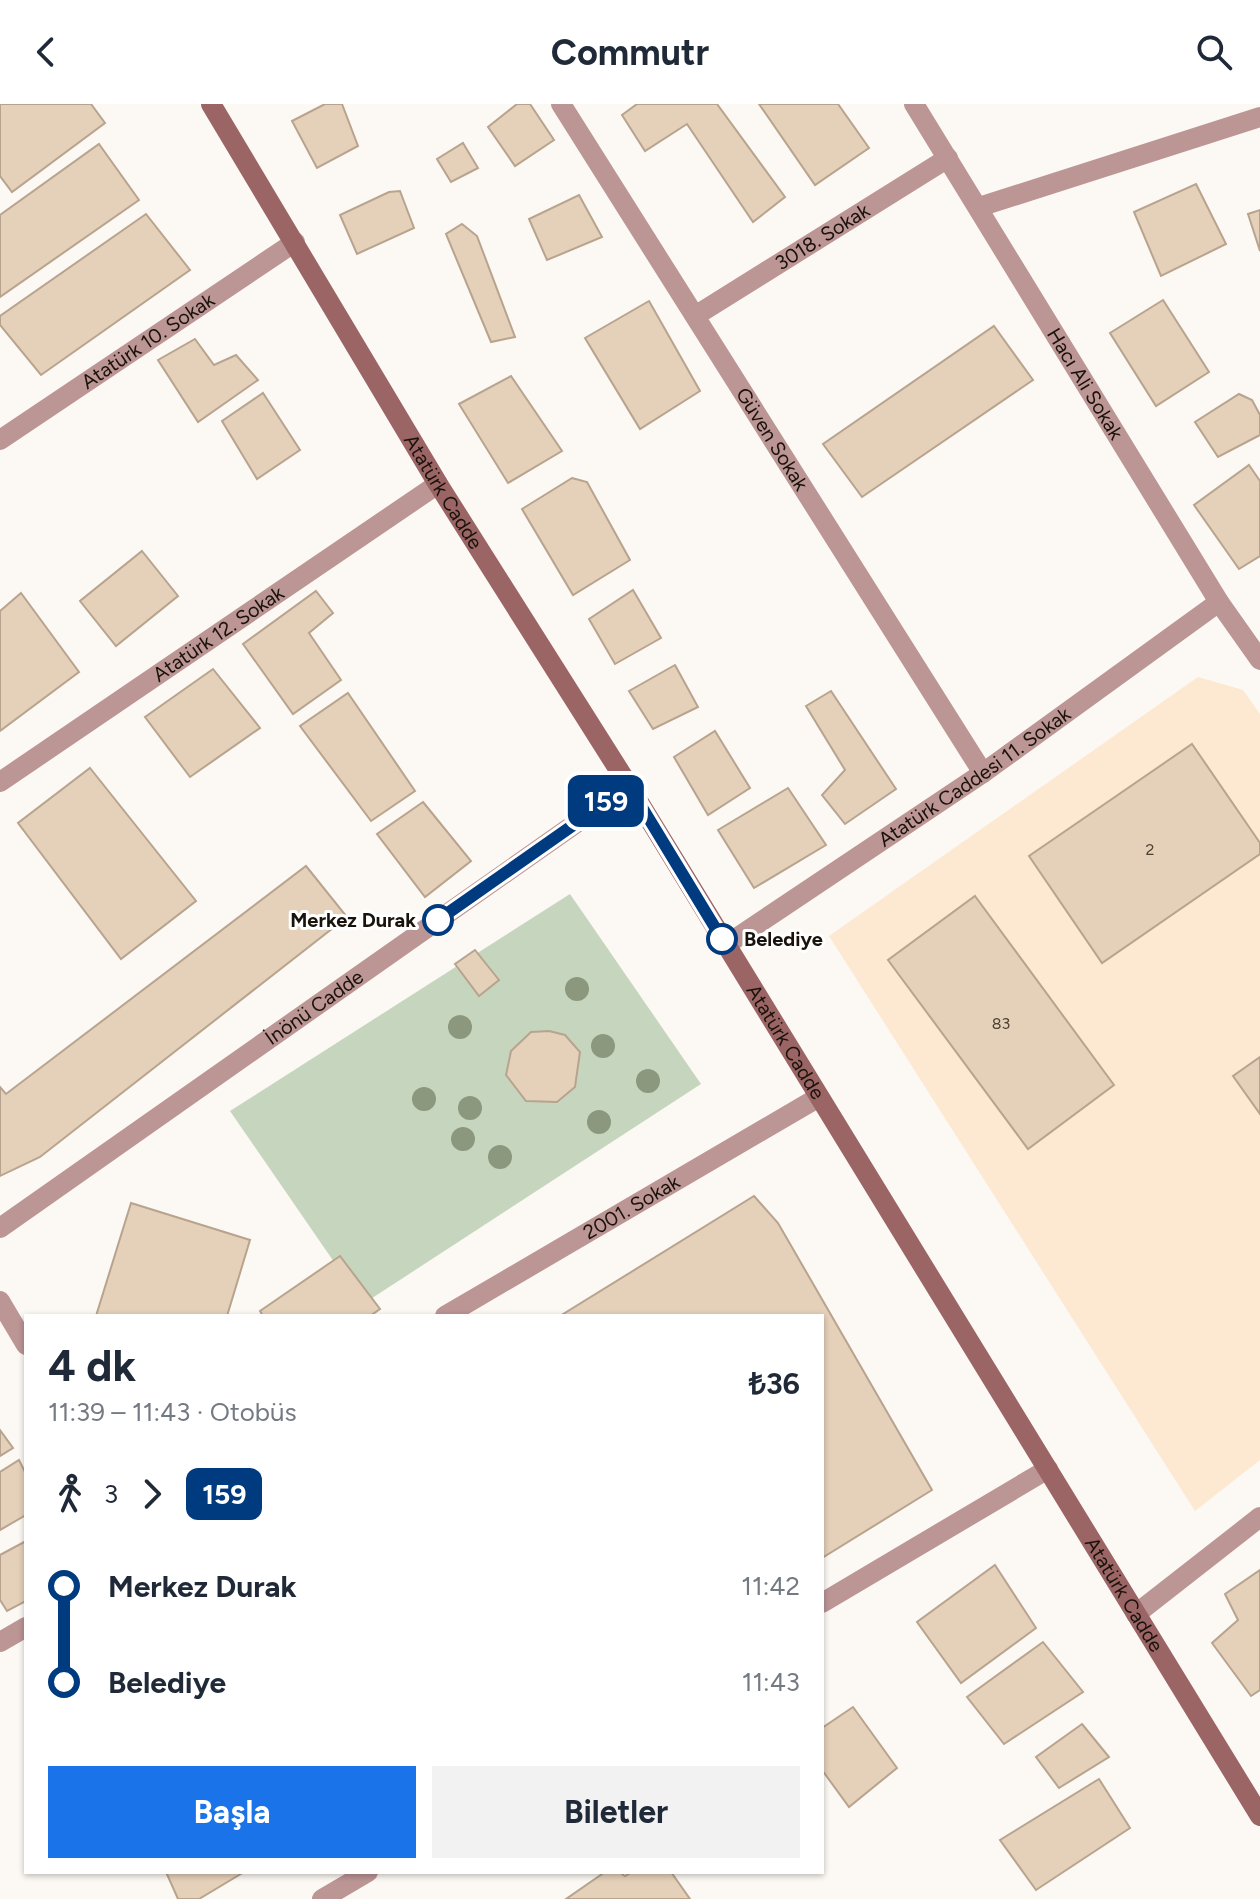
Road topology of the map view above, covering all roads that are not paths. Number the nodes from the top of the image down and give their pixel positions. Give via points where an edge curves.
1 (211, 104) edge
2 (561, 104) edge
3 (914, 104) edge
4 (1260, 117) edge
5 (948, 158) junction
6 (979, 207) junction
7 (295, 242) junction
8 (695, 316) junction
9 (0, 440) edge
10 (438, 484) junction
11 (1219, 602) junction
12 (1260, 660) edge
13 (983, 773) junction
14 (0, 782) edge
15 (629, 786) junction
16 (726, 945) junction
17 (819, 1097) junction
18 (0, 1228) edge
19 (0, 1301) edge
20 (448, 1314) edge
21 (24, 1342) edge
22 (1048, 1469) junction
23 (1260, 1517) edge
24 (824, 1602) edge
25 (1136, 1614) junction
26 (24, 1628) edge
27 (0, 1642) edge
28 (1260, 1816) edge
29 (349, 1885) edge
30 (322, 1899) edge

1 - 7 main road, Atatürk Cadde
2 - 8 street, Güven Sokak
3 - 5 street, Hacı Ali Sokak
4 - 6 street
5 - 6 street, Hacı Ali Sokak
5 - 8 street, 3018. Sokak
6 - 11 street, Hacı Ali Sokak
7 - 9 street, Atatürk 10. Sokak
7 - 10 main road, Atatürk Cadde
8 - 13 street, Güven Sokak
10 - 14 street, Atatürk 12. Sokak
10 - 15 main road, Atatürk Cadde
11 - 12 street, Hacı Ali Sokak
11 - 13 street, Atatürk Caddesi 11. Sokak
13 - 16 street, Atatürk Caddesi 11. Sokak
15 - 16 main road, Atatürk Cadde
15 - 18 street, İnönü Cadde
16 - 17 main road, Atatürk Cadde
17 - 20 street, 2001. Sokak
17 - 22 main road, Atatürk Cadde
19 - 21 street
22 - 24 street
22 - 25 main road, Atatürk Cadde
23 - 25 street
25 - 28 main road, Atatürk Cadde
26 - 27 street
29 - 30 street

